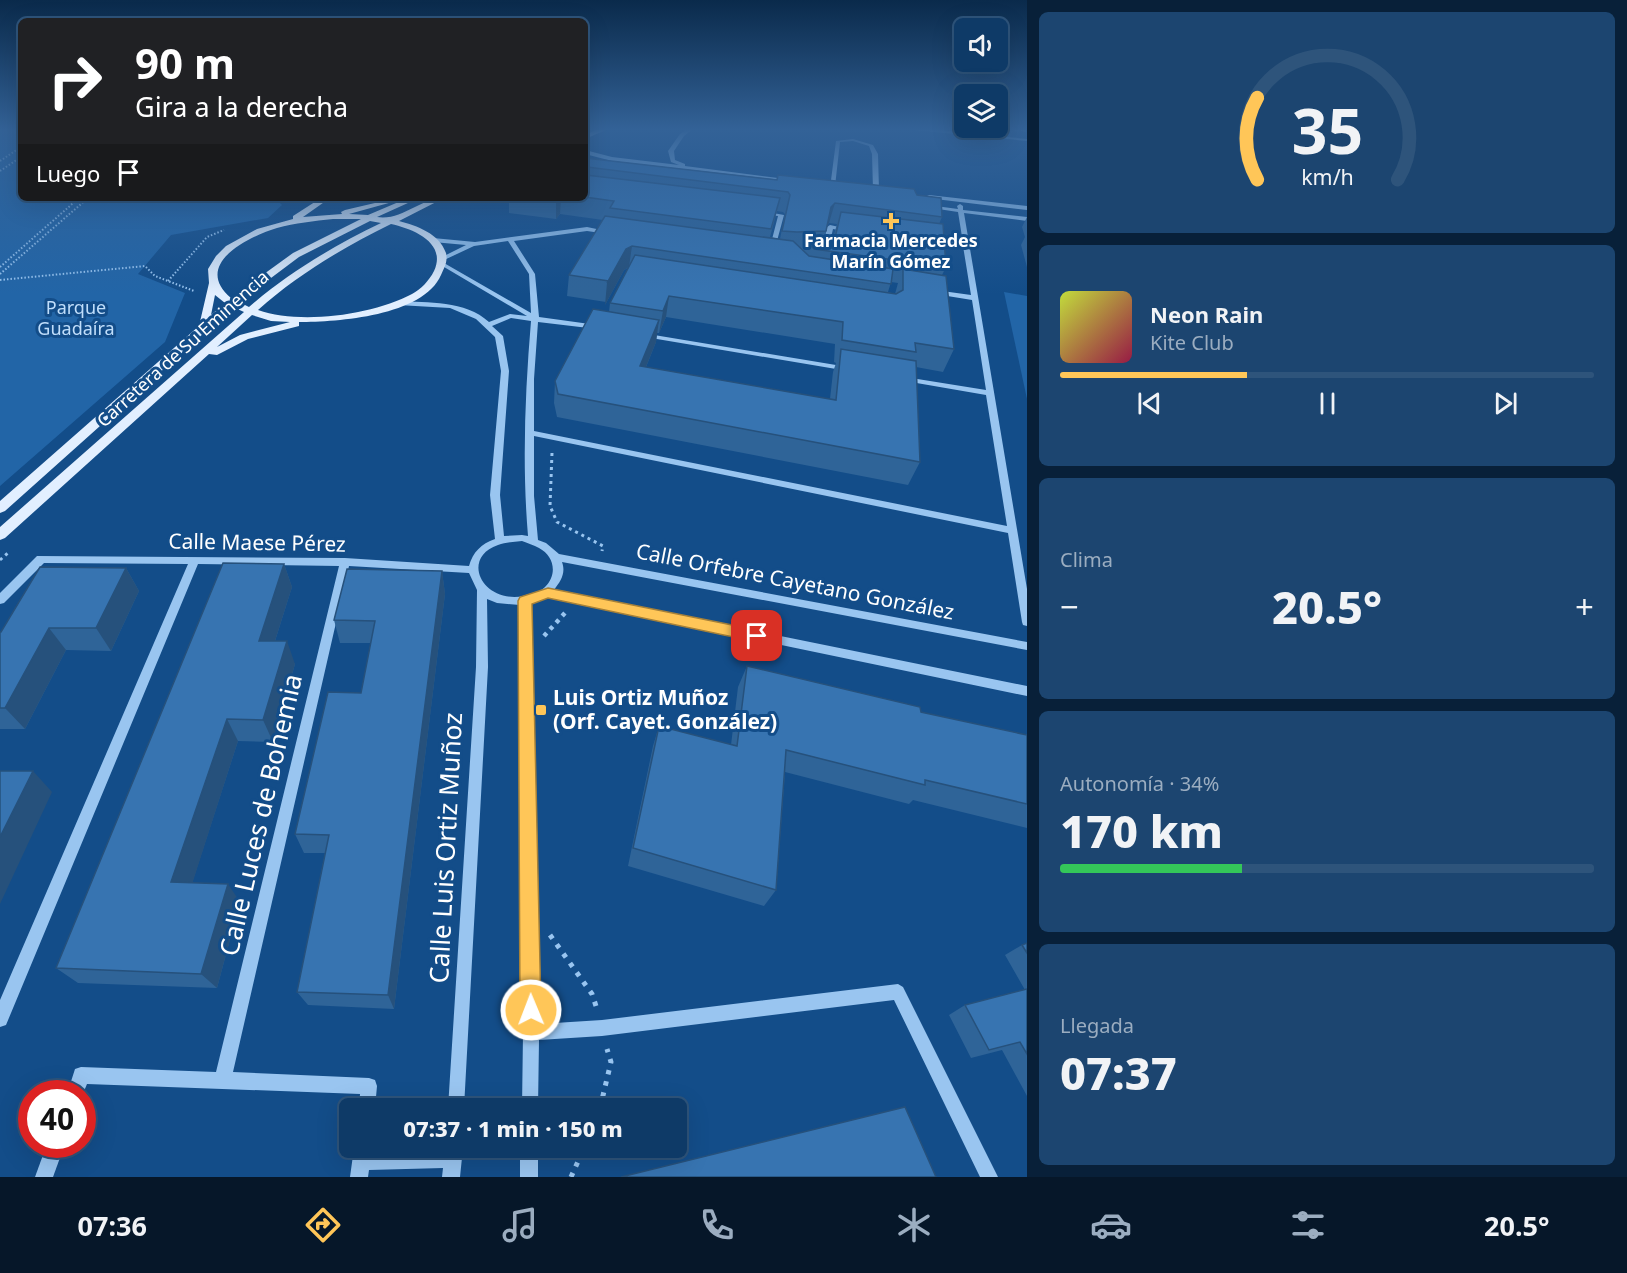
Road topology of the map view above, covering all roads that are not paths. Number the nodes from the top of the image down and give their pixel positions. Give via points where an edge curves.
1 (821, 184) edge
2 (876, 184) edge
3 (832, 185) junction
4 (843, 187) edge
5 (865, 189) edge
6 (876, 190) junction
7 (888, 192) edge
8 (819, 194) edge
9 (831, 195) junction
10 (923, 196) edge
11 (842, 197) edge
12 (959, 200) junction
13 (291, 201) edge
14 (322, 201) edge
15 (326, 201) edge
16 (339, 201) edge
17 (391, 201) edge
18 (408, 201) edge
19 (434, 201) edge
20 (375, 204) junction
21 (916, 206) edge
22 (1027, 208) edge
23 (961, 211) junction
24 (306, 212) junction
25 (758, 212) edge
26 (330, 217) junction
27 (368, 219) junction
28 (1027, 219) edge
29 (389, 222) junction
30 (285, 223) junction
31 (853, 230) edge
32 (621, 233) edge
33 (510, 238) junction
34 (921, 239) edge
35 (433, 240) junction
36 (475, 244) junction
37 (967, 245) junction
38 (760, 253) edge
39 (771, 254) junction
40 (781, 256) edge
41 (813, 256) edge
42 (442, 261) junction
43 (212, 285) junction
44 (922, 291) edge
45 (975, 298) junction
46 (230, 303) junction
47 (398, 303) junction
48 (251, 311) junction
49 (535, 317) junction
50 (604, 318) edge
51 (307, 320) junction
52 (488, 325) junction
53 (204, 326) junction
54 (599, 328) junction
55 (611, 329) edge
56 (634, 333) edge
57 (852, 370) edge
58 (183, 372) junction
59 (898, 378) edge
60 (991, 393) junction
61 (530, 434) junction
62 (0, 508) edge
63 (1011, 530) junction
64 (0, 535) edge
65 (500, 540) junction
66 (533, 540) junction
67 (556, 557) junction
68 (195, 560) junction
69 (345, 562) junction
70 (473, 570) junction
71 (482, 590) junction
72 (548, 593) junction
73 (0, 600) edge
74 (525, 601) junction
75 (1027, 622) edge
76 (1027, 646) edge
77 (1027, 691) edge
78 (0, 1018) edge
79 (531, 1033) junction
80 (223, 1079) junction
81 (80, 1080) edge
82 (368, 1098) edge
83 (457, 1098) edge
84 (530, 1098) edge
85 (51, 1158) edge
86 (402, 1158) edge
87 (453, 1158) edge
88 (529, 1158) edge
89 (361, 1162) edge
90 (44, 1177) edge
91 (452, 1177) edge
92 (528, 1177) edge
93 (989, 1177) edge

1 - 3 street
2 - 6 street
3 - 4 street
3 - 9 street
5 - 6 street
6 - 7 street
8 - 9 street
9 - 11 street
10 - 12 street
12 - 22 street
12 - 23 street
13 - 24 street
14 - 24 main road
15 - 26 main road
16 - 20 main road
17 - 20 main road
18 - 27 main road, Carretera de Su Eminencia
19 - 29 main road, Carretera de Su Eminencia
20 - 26 main road
21 - 23 street
23 - 28 street
23 - 37 street
24 - 30 main road
25 - 39 street via 782,215
26 - 27 main road
26 - 30 main road
27 - 29 main road
27 - 46 main road, Carretera de Su Eminencia via 296,255
29 - 35 main road via 412,228
29 - 48 main road, Carretera de Su Eminencia via 325,257
30 - 43 main road via 244,239 220,256 212,270
31 - 41 street via 831,227 825,256
32 - 33 street via 586,229
33 - 36 street
33 - 49 street via 532,274
34 - 37 street
35 - 36 street
35 - 42 main road
36 - 42 street
37 - 45 street
38 - 39 street
39 - 40 street
42 - 47 main road via 435,278
42 - 49 street
43 - 46 main road
43 - 53 main road
44 - 45 street
45 - 60 street
46 - 48 main road
46 - 53 main road, Carretera de Su Eminencia
47 - 51 main road via 350,316
47 - 52 street via 451,306
48 - 51 main road via 271,318
48 - 58 main road, Carretera de Su Eminencia
49 - 52 street via 510,315
49 - 54 street
49 - 61 street
50 - 54 street
51 - 58 main road via 244,337
52 - 65 street via 499,336 504,371 495,495
53 - 62 main road, Carretera de Su Eminencia
54 - 55 street
56 - 57 street
58 - 64 main road, Carretera de Su Eminencia
59 - 60 street
60 - 63 street
61 - 63 street
61 - 66 street
63 - 75 street
65 - 66 street
65 - 70 street via 480,552
66 - 67 street
67 - 72 street via 560,572
67 - 76 street, Calle Orfebre Cayetano González
68 - 69 street, Calle Maese Pérez
68 - 73 street, Calle Maese Pérez via 41,559
68 - 78 street
69 - 70 street, Calle Maese Pérez
69 - 80 street, Calle Luces de Bohemia
70 - 71 street
71 - 74 street via 506,601
71 - 83 street, Calle Luis Ortiz Muñoz via 482,668
72 - 74 street
72 - 77 street
74 - 79 street
79 - 84 street
79 - 93 street via 898,992
80 - 81 street via 81,1076
80 - 82 street via 369,1086
85 - 90 street
86 - 89 street
87 - 91 street
88 - 92 street

